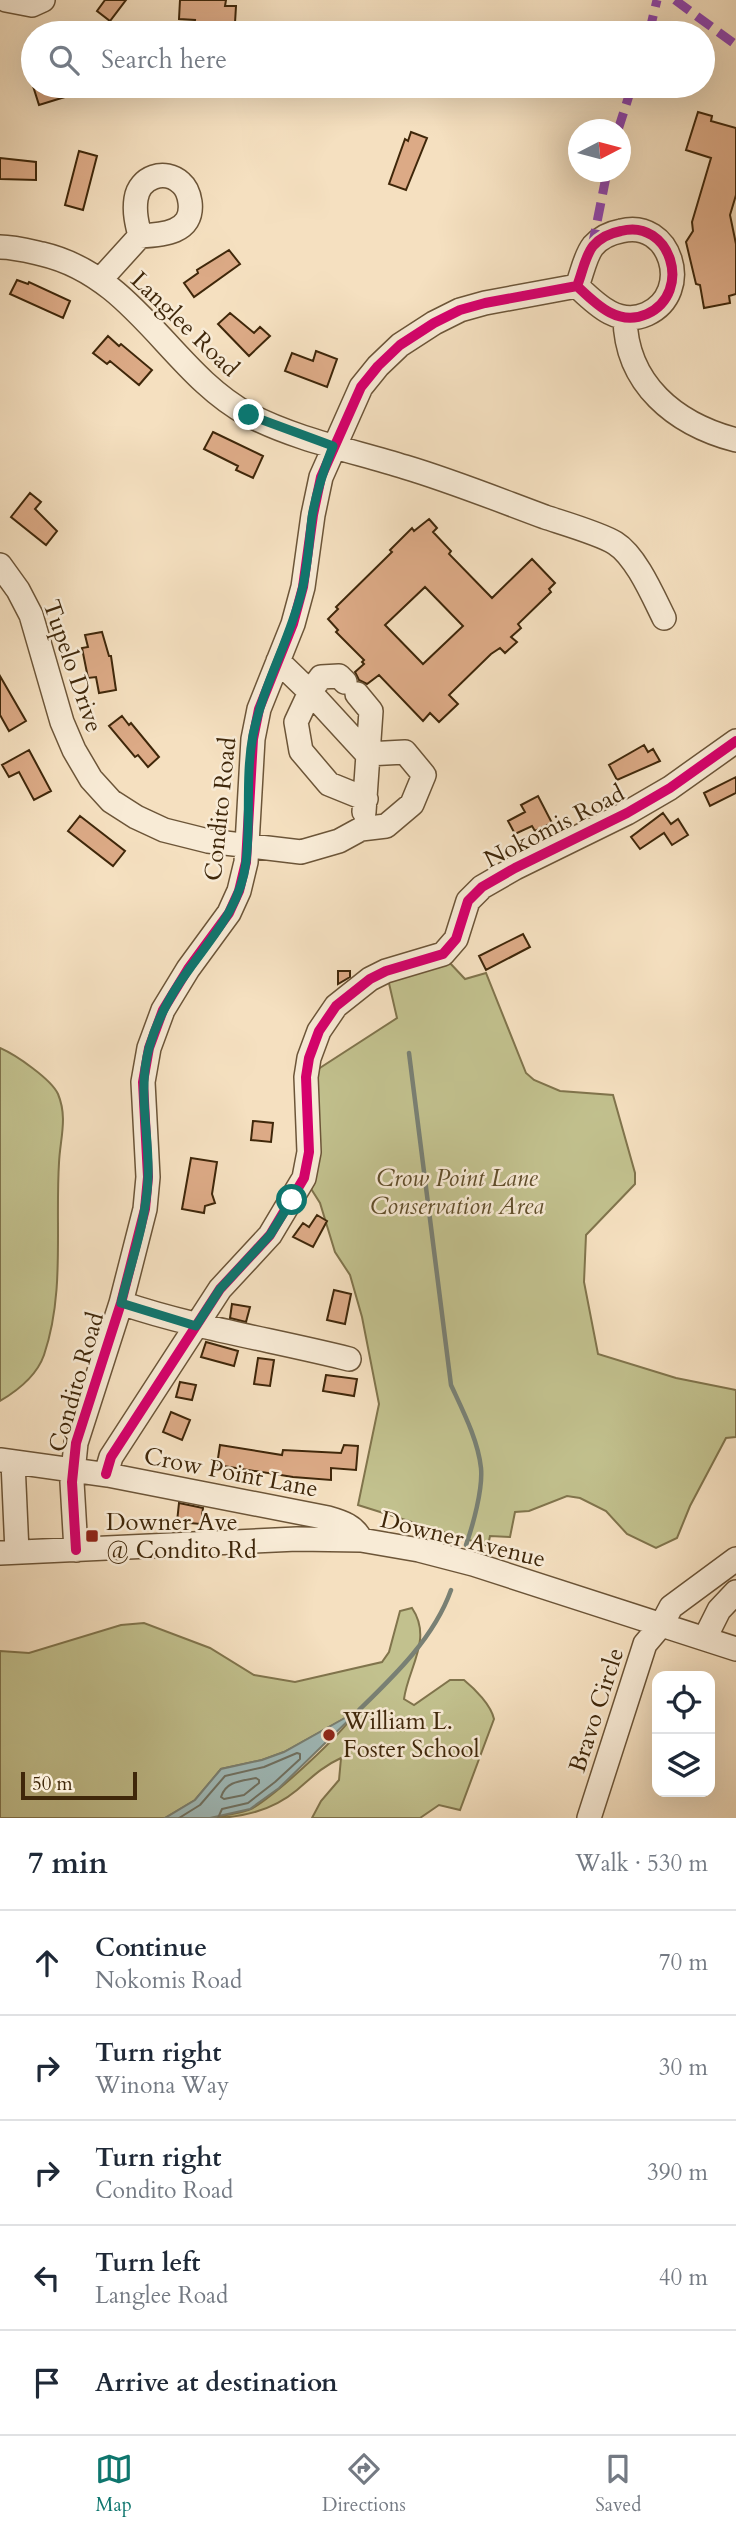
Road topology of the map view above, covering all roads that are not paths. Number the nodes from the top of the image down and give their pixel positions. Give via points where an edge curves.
1 (6, 0) edge
2 (43, 0) edge
3 (140, 236) dead end
4 (0, 247) edge
5 (101, 279) junction
6 (577, 286) junction
7 (625, 318) junction
8 (736, 440) edge
9 (333, 446) junction
10 (0, 565) edge
11 (664, 618) dead end
12 (278, 661) junction
13 (310, 692) junction
14 (736, 741) edge
15 (367, 754) junction
16 (366, 799) junction
17 (361, 829) junction
18 (246, 844) junction
19 (121, 1303) junction
20 (196, 1326) junction
21 (349, 1359) dead end
22 (7, 1461) edge
23 (72, 1470) junction
24 (106, 1474) junction
25 (360, 1540) junction
26 (76, 1550) junction
27 (8, 1553) edge
28 (736, 1559) edge
29 (736, 1592) edge
30 (662, 1624) junction
31 (705, 1638) junction
32 (736, 1649) edge
33 (589, 1818) edge

1 - 2 street via 32,5
3 - 5 street
4 - 5 street, Langlee Road via 59,258
5 - 9 street, Langlee Road via 228,401 249,415
6 - 7 street via 606,312
6 - 7 street via 592,247 607,234 629,229 646,232 662,244 672,263 673,281 657,308
6 - 9 street, Condito Road via 460,310 400,345 361,387
7 - 8 street via 625,340 635,368 654,394 680,416
9 - 11 street, Langlee Road via 464,487 616,543 640,571
9 - 12 street, Condito Road via 315,502 303,587
10 - 18 street, Tupelo Drive via 31,615 62,722 91,779 111,801 164,830
12 - 13 street
12 - 18 street, Condito Road via 253,738
13 - 15 street
13 - 15 street via 321,677 339,677 351,688 370,711
13 - 16 street via 296,722 301,751 329,784
14 - 20 street, Nokomis Road via 637,807 481,887 468,901 456,939 443,954 386,971 336,1006 309,1058 309,1152 304,1178 270,1235 220,1289
15 - 16 street
15 - 17 street, Tupelo Drive via 405,752 424,775 412,804 386,825
16 - 17 street
17 - 18 street, Tupelo Drive via 301,852
18 - 19 street, Condito Road via 239,891 229,914 163,1010 149,1048 143,1082 148,1177 145,1209
19 - 20 street
19 - 23 street, Condito Road via 82,1420
20 - 21 street
20 - 24 street, Nokomis Road via 111,1457
22 - 23 street, Crow Point Lane
22 - 27 street
23 - 24 street, Crow Point Lane
23 - 26 street, Condito Road
24 - 25 street, Crow Point Lane via 328,1518 351,1527
25 - 26 street, Downer Avenue
25 - 30 street, Downer Avenue via 439,1555
26 - 27 street, Downer Avenue
28 - 30 street, Bravo Circle via 671,1607
29 - 31 street via 719,1610
30 - 31 street, Downer Avenue
30 - 33 street, Bravo Circle via 645,1644
31 - 32 street, Downer Avenue

